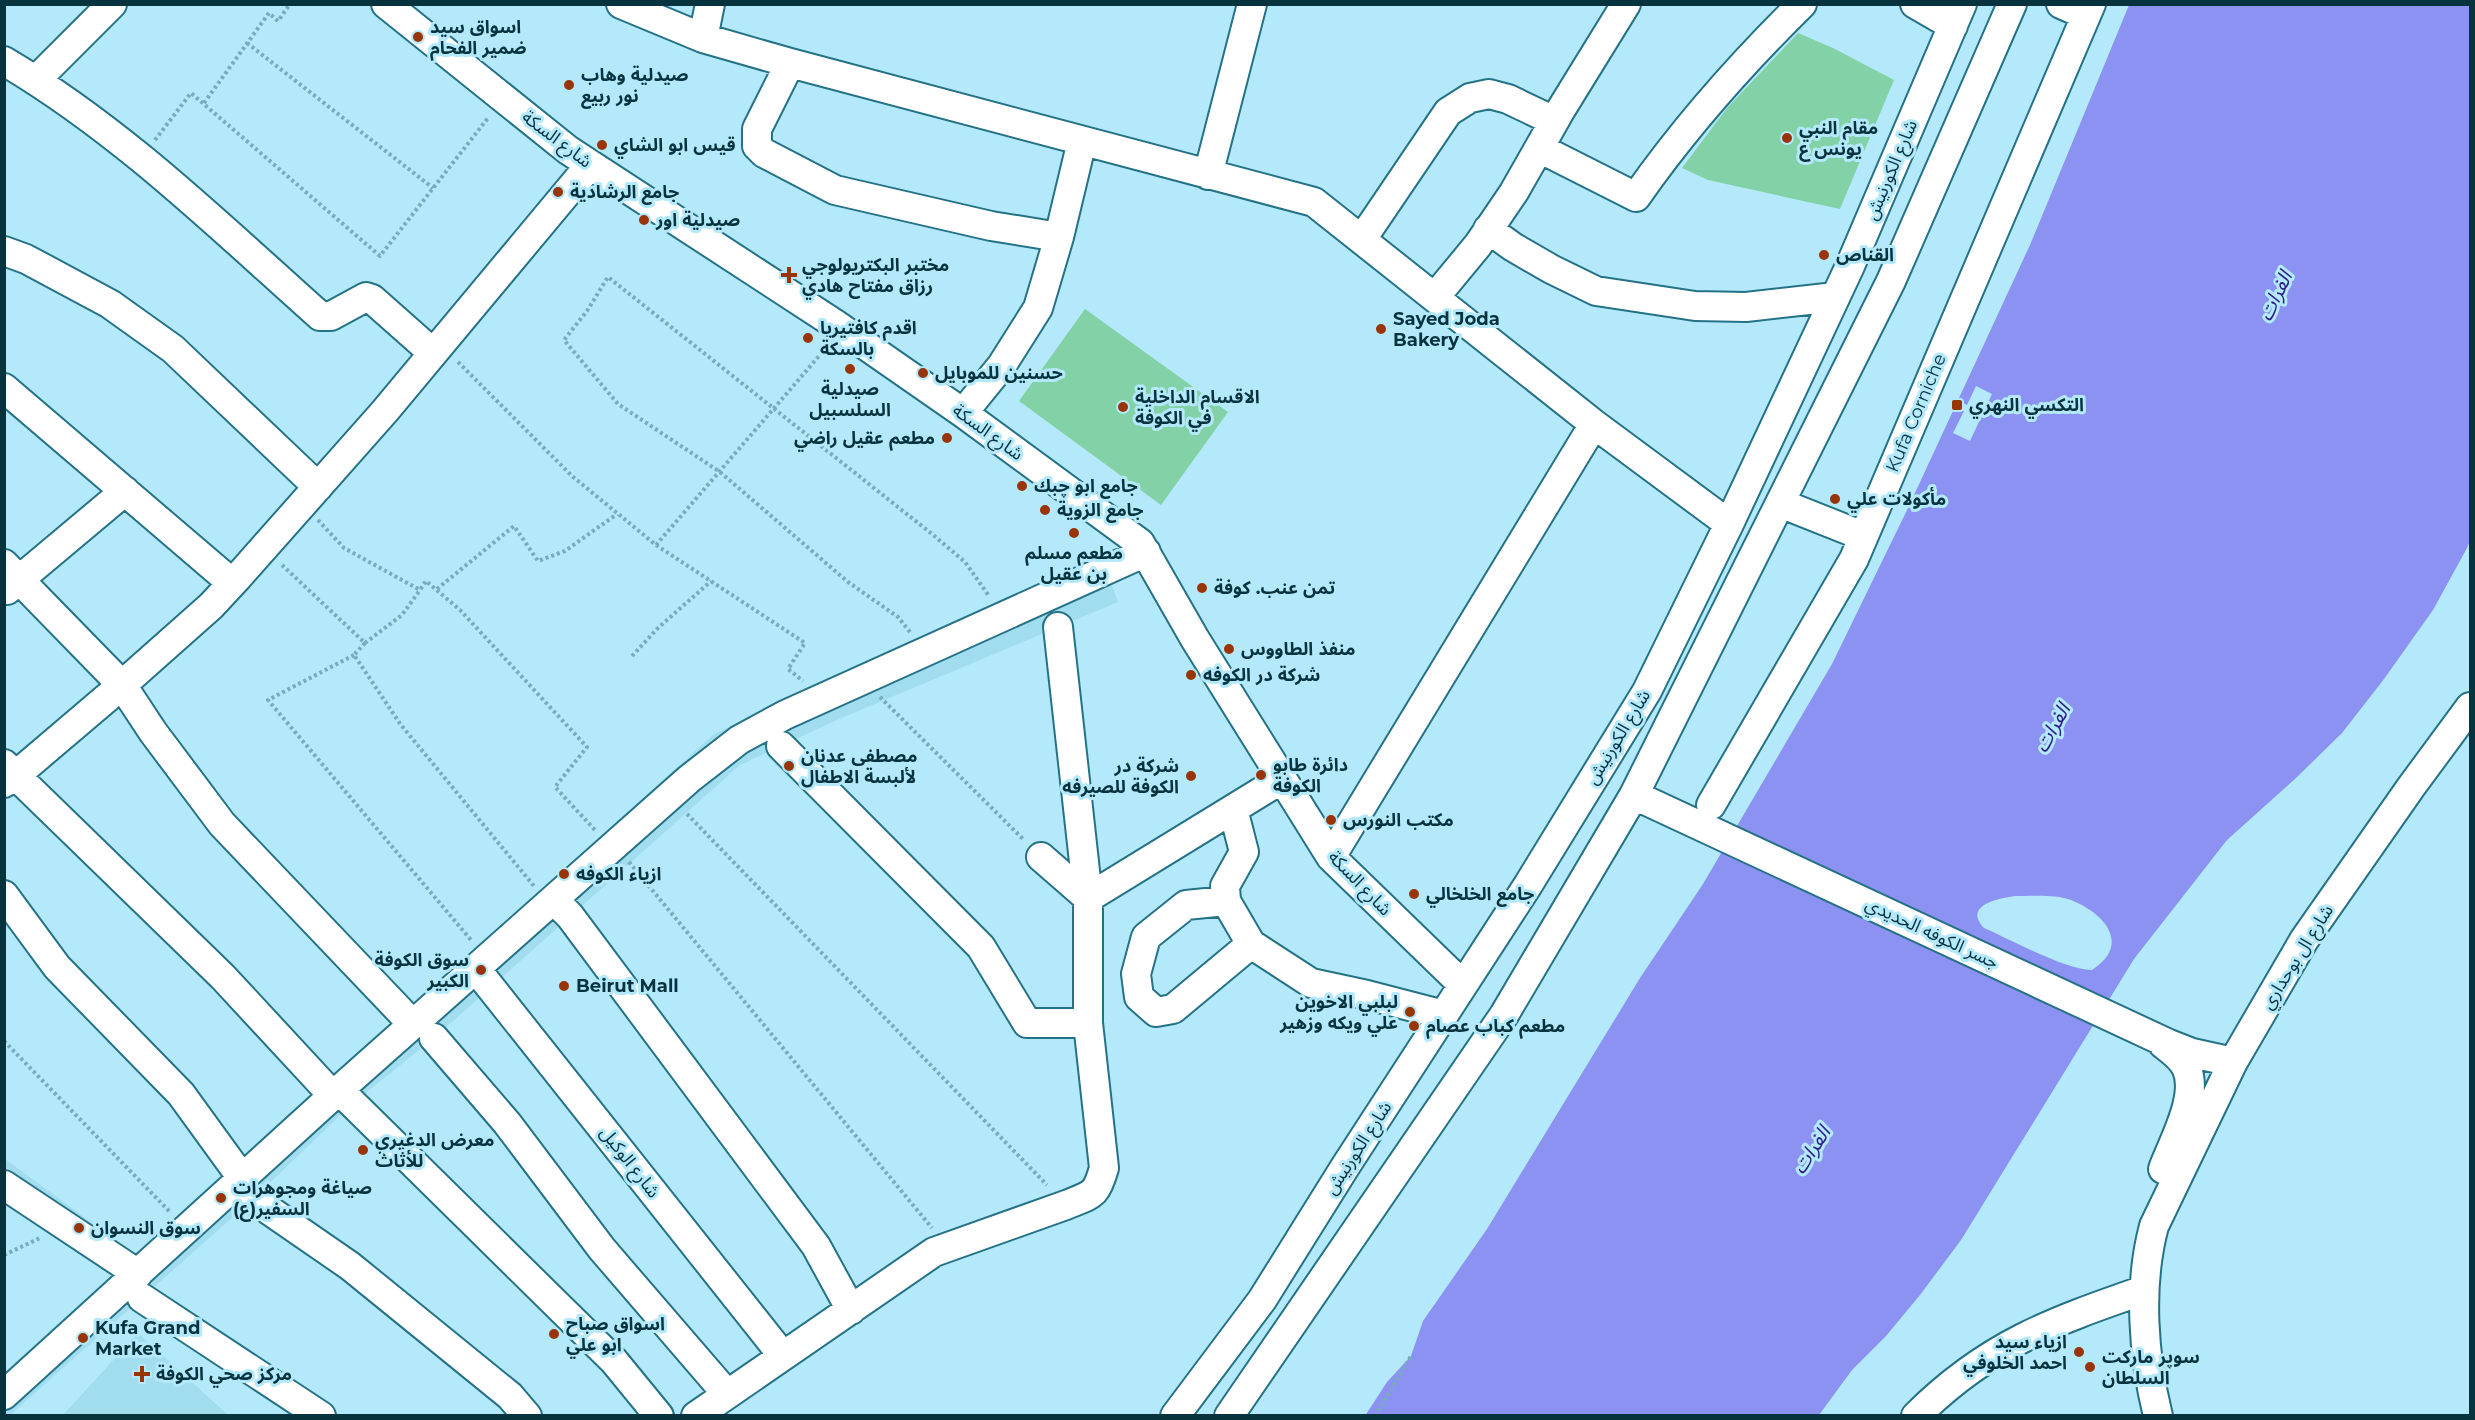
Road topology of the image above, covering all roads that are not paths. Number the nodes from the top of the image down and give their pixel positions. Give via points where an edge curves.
1 (112, 4) edge
2 (386, 4) edge
3 (621, 4) edge
4 (710, 4) edge
5 (1252, 4) edge
6 (1626, 4) edge
7 (1802, 4) edge
8 (1916, 4) edge
9 (2012, 4) edge
10 (2079, 8) edge
11 (1958, 15) edge
12 (703, 38) junction
13 (4, 61) edge
14 (790, 63) junction
15 (36, 80) junction
16 (1554, 121) junction
17 (1082, 141) junction
18 (1539, 148) junction
19 (590, 165) junction
20 (1208, 175) junction
21 (1488, 229) junction
22 (1059, 237) junction
23 (1362, 239) junction
24 (4, 251) edge
25 (1435, 297) junction
26 (1835, 297) junction
27 (437, 349) junction
28 (4, 388) edge
29 (963, 413) junction
30 (1594, 424) junction
31 (124, 491) junction
32 (311, 495) junction
33 (1780, 503) junction
34 (1729, 524) junction
35 (1863, 536) junction
36 (1146, 552) junction
37 (10, 579) edge
38 (232, 583) junction
39 (1058, 627) dead end
40 (122, 685) junction
41 (2470, 707) edge
42 (781, 746) dead end
43 (8, 774) edge
44 (1282, 779) junction
45 (1634, 795) junction
46 (1233, 809) junction
47 (1711, 818) junction
48 (1041, 857) road end
49 (1331, 857) junction
50 (4, 895) edge
51 (1088, 898) junction
52 (1226, 901) junction
53 (552, 902) junction
54 (1251, 944) junction
55 (482, 964) junction
56 (1463, 985) junction
57 (403, 1014) dead end
58 (1444, 1015) junction
59 (1088, 1023) junction
60 (2147, 1032) junction
61 (434, 1038) dead end
62 (2234, 1062) junction
63 (332, 1088) junction
64 (1375, 1121) junction
65 (1411, 1151) junction
66 (234, 1167) dead end
67 (1345, 1167) junction
68 (4, 1185) edge
69 (1383, 1192) junction
70 (253, 1199) dead end
71 (2154, 1226) junction
72 (140, 1286) junction
73 (2144, 1290) junction
74 (851, 1310) junction
75 (783, 1356) junction
76 (726, 1393) junction
77 (4, 1395) edge
78 (321, 1416) edge
79 (527, 1416) edge
80 (659, 1416) edge
81 (696, 1416) edge
82 (1175, 1416) edge
83 (1229, 1416) edge
84 (1916, 1416) edge
85 (2158, 1416) edge

1 - 15 street
2 - 19 street, شارع السكة
3 - 12 street
4 - 12 street
5 - 20 street
6 - 16 street
7 - 18 street via 1714,96 1636,197
8 - 11 street
9 - 33 street, شارع الكورنيش via 1892,280
10 - 35 street, Kufa Corniche
11 - 26 street, شارع الكورنيش
12 - 14 street
13 - 15 street
14 - 17 street
14 - 22 street via 757,129 757,146 764,153 835,190 991,226
15 - 27 street via 142,158 320,316 331,316 361,298 372,299
16 - 18 street
16 - 23 street via 1508,99 1489,94 1470,98 1448,112
17 - 20 street
17 - 22 street
18 - 21 street
19 - 27 street
19 - 29 street, شارع السكة
20 - 23 street via 1314,202
21 - 25 street
21 - 26 street via 1551,269 1596,291 1695,306 1746,307
22 - 29 street via 1038,308 1002,365
23 - 25 street
24 - 32 street via 110,304 173,349
25 - 30 street
26 - 34 street, شارع الكورنيش
27 - 32 street
28 - 31 street
29 - 36 street, شارع السكة via 1140,543
30 - 34 street
30 - 49 street
31 - 37 street
31 - 38 street
32 - 38 street
33 - 35 street
33 - 45 street, شارع الكورنيش
34 - 56 street, شارع الكورنيش via 1647,691
35 - 47 street, Kufa Corniche
36 - 44 street, شارع السكة via 1194,639
36 - 53 street via 785,715 739,740
37 - 40 street
38 - 40 street
39 - 51 street
40 - 43 street
40 - 57 street via 222,824
41 - 62 street, شارع ال بوحداري via 2304,940
42 - 59 street via 981,947 1027,1023
43 - 63 street via 223,977
44 - 46 street
44 - 49 street, شارع السكة
45 - 47 street, جسر الکوفه الحديدي
45 - 65 street, شارع الكورنيش via 1504,1015
46 - 51 street
46 - 52 street via 1244,852 1225,886
47 - 60 street, جسر الکوفه الحديدي
48 - 51 street
49 - 56 street, شارع السكة
50 - 66 street via 57,967 181,1094
51 - 59 street
52 - 54 street
52 - 54 street via 1186,905 1146,937 1136,974 1138,997 1156,1012 1173,1010
53 - 55 street
53 - 74 street via 570,916 816,1246
54 - 58 street via 1311,983
55 - 63 street
55 - 75 street, شارع الوكيل
56 - 58 street, شارع الكورنيش
58 - 64 street, شارع الكورنيش
59 - 74 street via 1104,1168 1098,1190 1088,1197 934,1252
60 - 62 street, جسر الکوفه الحديدي via 2192,1053
60 - 71 street, شارع ال بوحداري via 2186,1066 2191,1084 2188,1102 2152,1196 2149,1220
61 - 76 street via 507,1123 602,1249
62 - 71 street, شارع ال بوحداري
63 - 72 street via 187,1229
63 - 80 street via 614,1361
64 - 65 street via 1387,1143
64 - 67 street, شارع الكورنيش
65 - 69 street, شارع الكورنيش
67 - 69 street via 1370,1174
67 - 82 street, شارع الكورنيش via 1262,1299
68 - 72 street via 65,1226
69 - 83 street, شارع الكورنيش
70 - 79 street via 350,1266 510,1396
71 - 73 street, شارع ال بوحداري
72 - 77 street
72 - 78 street
73 - 84 street via 2033,1331 1997,1350 1964,1372
73 - 85 street, شارع ال بوحداري via 2146,1347
74 - 75 street
75 - 76 street
76 - 81 street

